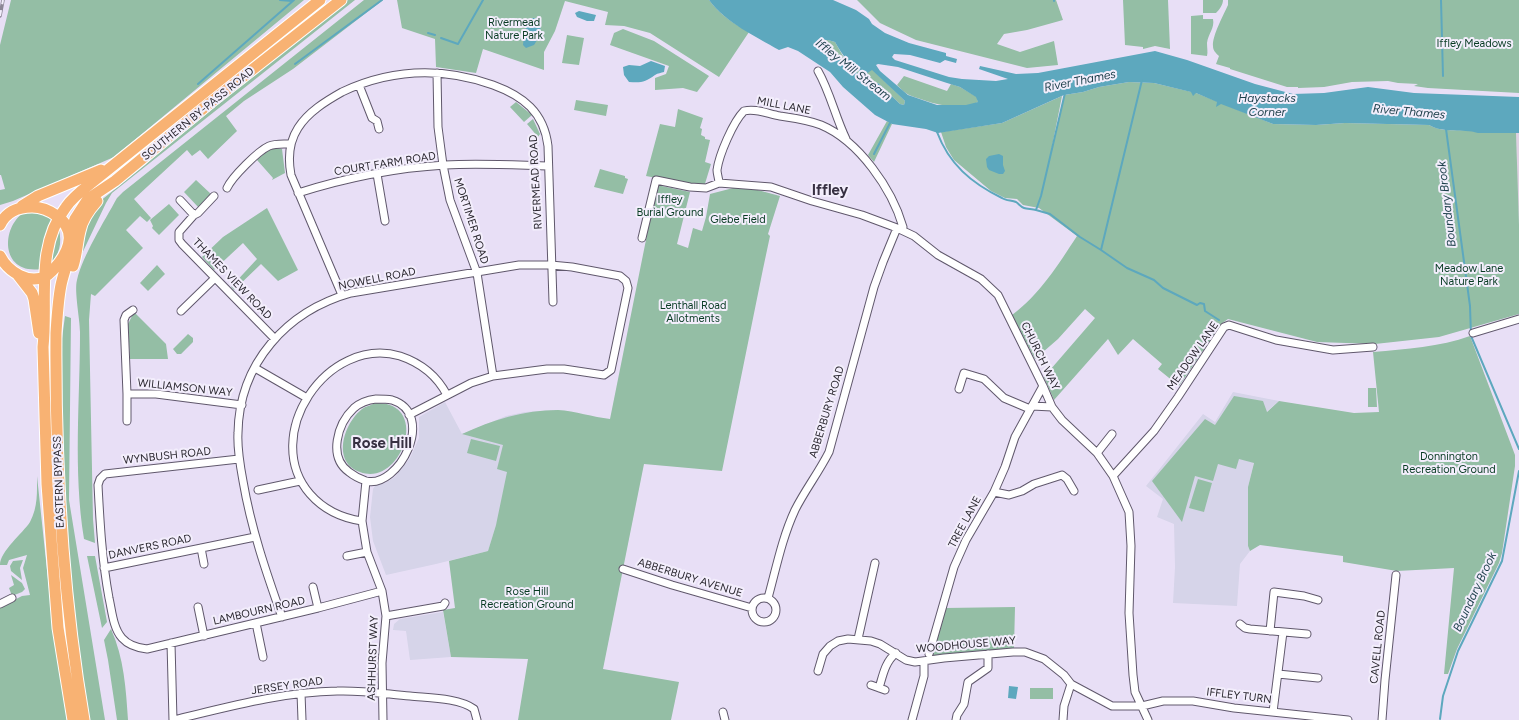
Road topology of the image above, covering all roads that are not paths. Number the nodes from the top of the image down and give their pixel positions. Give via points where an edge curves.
1 (320, 0) edge
2 (341, 0) edge
3 (818, 71) dead end
4 (437, 73) junction
5 (359, 85) junction
6 (379, 129) dead end
7 (846, 139) junction
8 (291, 144) junction
9 (443, 165) junction
10 (113, 166) junction
11 (548, 166) junction
12 (377, 174) junction
13 (115, 181) junction
14 (719, 183) junction
15 (227, 188) dead end
16 (298, 193) junction
17 (214, 196) dead end
18 (180, 200) dead end
19 (20, 208) junction
20 (194, 215) junction
21 (59, 217) junction
22 (385, 221) dead end
23 (0, 225) edge
24 (900, 229) junction
25 (642, 238) dead end
26 (70, 241) junction
27 (0, 256) edge
28 (551, 265) junction
29 (477, 273) junction
30 (18, 275) junction
31 (45, 276) junction
32 (215, 278) junction
33 (342, 296) junction
34 (59, 302) junction
35 (553, 302) dead end
36 (133, 310) dead end
37 (181, 311) dead end
38 (1519, 319) edge
39 (1473, 333) dead end
40 (275, 338) junction
41 (43, 347) junction
42 (1373, 347) dead end
43 (255, 368) junction
44 (494, 376) junction
45 (1043, 386) junction
46 (959, 389) dead end
47 (127, 394) junction
48 (447, 395) junction
49 (307, 398) junction
50 (242, 405) junction
51 (1031, 407) junction
52 (1052, 407) junction
53 (410, 415) junction
54 (128, 421) dead end
55 (1112, 434) dead end
56 (1097, 453) junction
57 (239, 459) junction
58 (1113, 476) junction
59 (100, 479) joint
60 (300, 481) junction
61 (366, 481) junction
62 (258, 490) dead end
63 (994, 492) junction
64 (1074, 492) dead end
65 (362, 521) junction
66 (255, 538) junction
67 (201, 548) junction
68 (367, 552) junction
69 (347, 556) dead end
70 (875, 563) dead end
71 (204, 564) dead end
72 (104, 568) junction
73 (623, 569) dead end
74 (1396, 575) dead end
75 (313, 587) dead end
76 (382, 591) junction
77 (12, 598) dead end
78 (768, 598) junction
79 (1318, 600) dead end
80 (445, 603) dead end
81 (0, 604) edge
82 (198, 607) dead end
83 (318, 608) junction
84 (752, 608) junction
85 (386, 616) junction
86 (282, 617) junction
87 (256, 623) junction
88 (1240, 624) dead end
89 (1270, 631) junction
90 (1283, 632) junction
91 (1307, 634) dead end
92 (204, 636) junction
93 (858, 639) junction
94 (171, 643) junction
95 (896, 653) junction
96 (930, 654) dead end
97 (988, 654) junction
98 (263, 657) dead end
99 (924, 661) junction
100 (818, 671) dead end
101 (1278, 674) junction
102 (1318, 678) dead end
103 (1070, 684) junction
104 (870, 685) dead end
105 (301, 693) junction
106 (382, 694) junction
107 (1142, 706) junction
108 (723, 712) dead end
109 (1273, 712) junction
110 (73, 720) edge
111 (84, 720) edge
112 (174, 720) edge
113 (302, 720) edge
114 (383, 720) edge
115 (477, 720) edge
116 (725, 720) edge
117 (912, 720) edge
118 (956, 720) edge
119 (1063, 720) edge
120 (1148, 720) edge
121 (1348, 720) edge
122 (1382, 720) edge

1 - 10 highway, SOUTHERN BY-PASS ROAD
2 - 13 highway, SOUTHERN BY-PASS ROAD
3 - 7 street, MILL LANE
4 - 5 street, RIVERMEAD ROAD via 399,74
4 - 9 street, MORTIMER ROAD via 438,127
4 - 11 street, RIVERMEAD ROAD via 480,80 514,94 530,106 545,128
5 - 6 street
5 - 8 street, RIVERMEAD ROAD via 334,96 306,118
7 - 14 street, MILL LANE via 821,125 805,120 752,110 744,112 724,147 717,170
7 - 24 street, MILL LANE via 884,185 899,213 903,227
8 - 15 street via 274,144 264,149 236,174
8 - 16 street, RIVERMEAD ROAD via 291,175
9 - 11 street, COURT FARM ROAD
9 - 12 street, COURT FARM ROAD
9 - 29 street, MORTIMER ROAD via 450,200
10 - 19 highway, SOUTHERN BY-PASS ROAD via 38,196
10 - 21 highway, SOUTHERN BY-PASS ROAD via 72,199
11 - 28 street, RIVERMEAD ROAD
12 - 16 street, COURT FARM ROAD
12 - 22 street
13 - 26 highway, SOUTHERN BY-PASS ROAD via 88,199 75,219
13 - 34 highway via 84,219 75,259
14 - 24 street, CHURCH WAY via 771,186
14 - 25 street, CHURCH WAY via 706,188 656,180
16 - 33 street, RIVERMEAD ROAD
17 - 20 street, THAMES VIEW ROAD
18 - 20 street
19 - 21 highway via 45,209
19 - 23 highway, SOUTHERN BY-PASS ROAD via 5,216
20 - 32 street, THAMES VIEW ROAD via 179,232 179,240
21 - 26 highway via 68,229
21 - 31 highway, SOUTHERN BY-PASS ROAD via 48,243
24 - 45 street, CHURCH WAY via 914,236 938,255 981,279 998,295
24 - 78 street, ABBERBURY ROAD via 883,262 874,287 829,452 796,509
26 - 31 highway via 58,264
26 - 34 highway, EASTERN BYPASS via 69,258 61,283
27 - 30 highway, EASTERN BYPASS via 5,265
28 - 29 street, NOWELL ROAD via 519,265
28 - 35 street, RIVERMEAD ROAD
28 - 44 street, NOWELL ROAD via 620,276 626,281 628,288 611,370 604,375 547,369
29 - 33 street, NOWELL ROAD
29 - 44 street, MORTIMER ROAD
30 - 31 highway via 31,278
30 - 41 highway, EASTERN BYPASS via 32,293
31 - 41 highway, EASTERN BYPASS
32 - 37 street
32 - 40 street, THAMES VIEW ROAD
33 - 40 street, NOWELL ROAD via 306,312
34 - 111 highway, EASTERN BYPASS via 56,332 62,547 69,622
36 - 47 street, WILLIAMSON WAY via 124,320
38 - 39 street
40 - 43 street, NOWELL ROAD
41 - 110 highway, EASTERN BYPASS via 47,484 58,628
42 - 58 street, MEADOW LANE via 1333,350 1276,340 1229,324 1224,327 1154,431
43 - 49 street
43 - 50 street, NOWELL ROAD
44 - 48 street via 471,383
45 - 51 street, TREE LANE
45 - 52 street, CHURCH WAY
46 - 51 street via 964,373 984,379 1004,398
47 - 50 street, WILLIAMSON WAY via 156,394
47 - 54 street, WILLIAMSON WAY
48 - 49 street via 435,376 418,364 396,355 380,353 354,358 337,367 318,383
48 - 53 street
49 - 60 street via 295,426 292,441 292,456
50 - 57 street, NOWELL ROAD via 238,432
51 - 52 street
51 - 63 street, TREE LANE via 1015,437
52 - 56 street, CHURCH WAY
53 - 61 street via 412,440 402,460 386,476
53 - 61 street via 394,401 376,399 359,404 350,412 337,439 338,457 345,469
55 - 56 street
56 - 58 street, CHURCH WAY
57 - 59 street, WYNBUSH ROAD via 105,474
57 - 66 street, NOWELL ROAD
58 - 107 street, CHURCH WAY via 1130,517 1129,607 1133,675 1135,692
59 - 72 street, LAMBOURN ROAD via 98,485
60 - 62 street
60 - 65 street via 318,503 336,515
61 - 65 street, ASHHURST WAY
63 - 64 street via 1009,495 1062,475
63 - 96 street, TREE LANE via 966,540 954,567
65 - 68 street, ASHHURST WAY
66 - 67 street, DANVERS ROAD
66 - 86 street, NOWELL ROAD
67 - 71 street, DANVERS ROAD
67 - 72 street, DANVERS ROAD
68 - 69 street
68 - 76 street, ASHHURST WAY
70 - 93 street
72 - 94 street, LAMBOURN ROAD via 113,619 122,639 138,648 147,649
73 - 84 street, ABBERBURY AVENUE
74 - 122 street, CAVELL ROAD
75 - 83 street, LAMBOURN ROAD
76 - 83 street, LAMBOURN ROAD
76 - 85 street, ASHHURST WAY
77 - 81 street
78 - 84 street via 756,601
78 - 84 street via 774,603 776,610 771,621 759,622 753,616
79 - 89 street via 1274,592
80 - 85 street via 443,606
82 - 92 street, LAMBOURN ROAD
83 - 86 street, LAMBOURN ROAD
85 - 106 street, ASHHURST WAY
86 - 87 street, LAMBOURN ROAD
87 - 92 street, LAMBOURN ROAD
87 - 98 street
88 - 89 street via 1245,628
89 - 90 street
90 - 91 street
90 - 101 street
92 - 94 street, LAMBOURN ROAD
93 - 95 street, WOODHOUSE WAY via 871,640
93 - 100 street, WOODHOUSE WAY via 838,641 830,646 823,654
94 - 112 street
95 - 99 street, WOODHOUSE WAY via 906,660
95 - 104 street via 890,657 886,665 882,689
97 - 99 street, WOODHOUSE WAY
97 - 103 street, WOODHOUSE WAY via 1025,652 1036,655 1052,664
97 - 118 street via 988,668 968,682 964,704
99 - 117 street via 924,676
101 - 102 street
101 - 109 street
103 - 107 street, WOODHOUSE WAY via 1112,706
103 - 119 street
105 - 106 street, JERSEY ROAD via 339,691
105 - 112 street, JERSEY ROAD via 275,696
105 - 113 street
106 - 114 street, ASHHURST WAY
106 - 115 street, JERSEY ROAD via 434,698 467,704 474,709
107 - 109 street, IFFLEY TURN via 1163,701 1193,701
107 - 120 street
108 - 116 street
109 - 121 street, IFFLEY TURN

